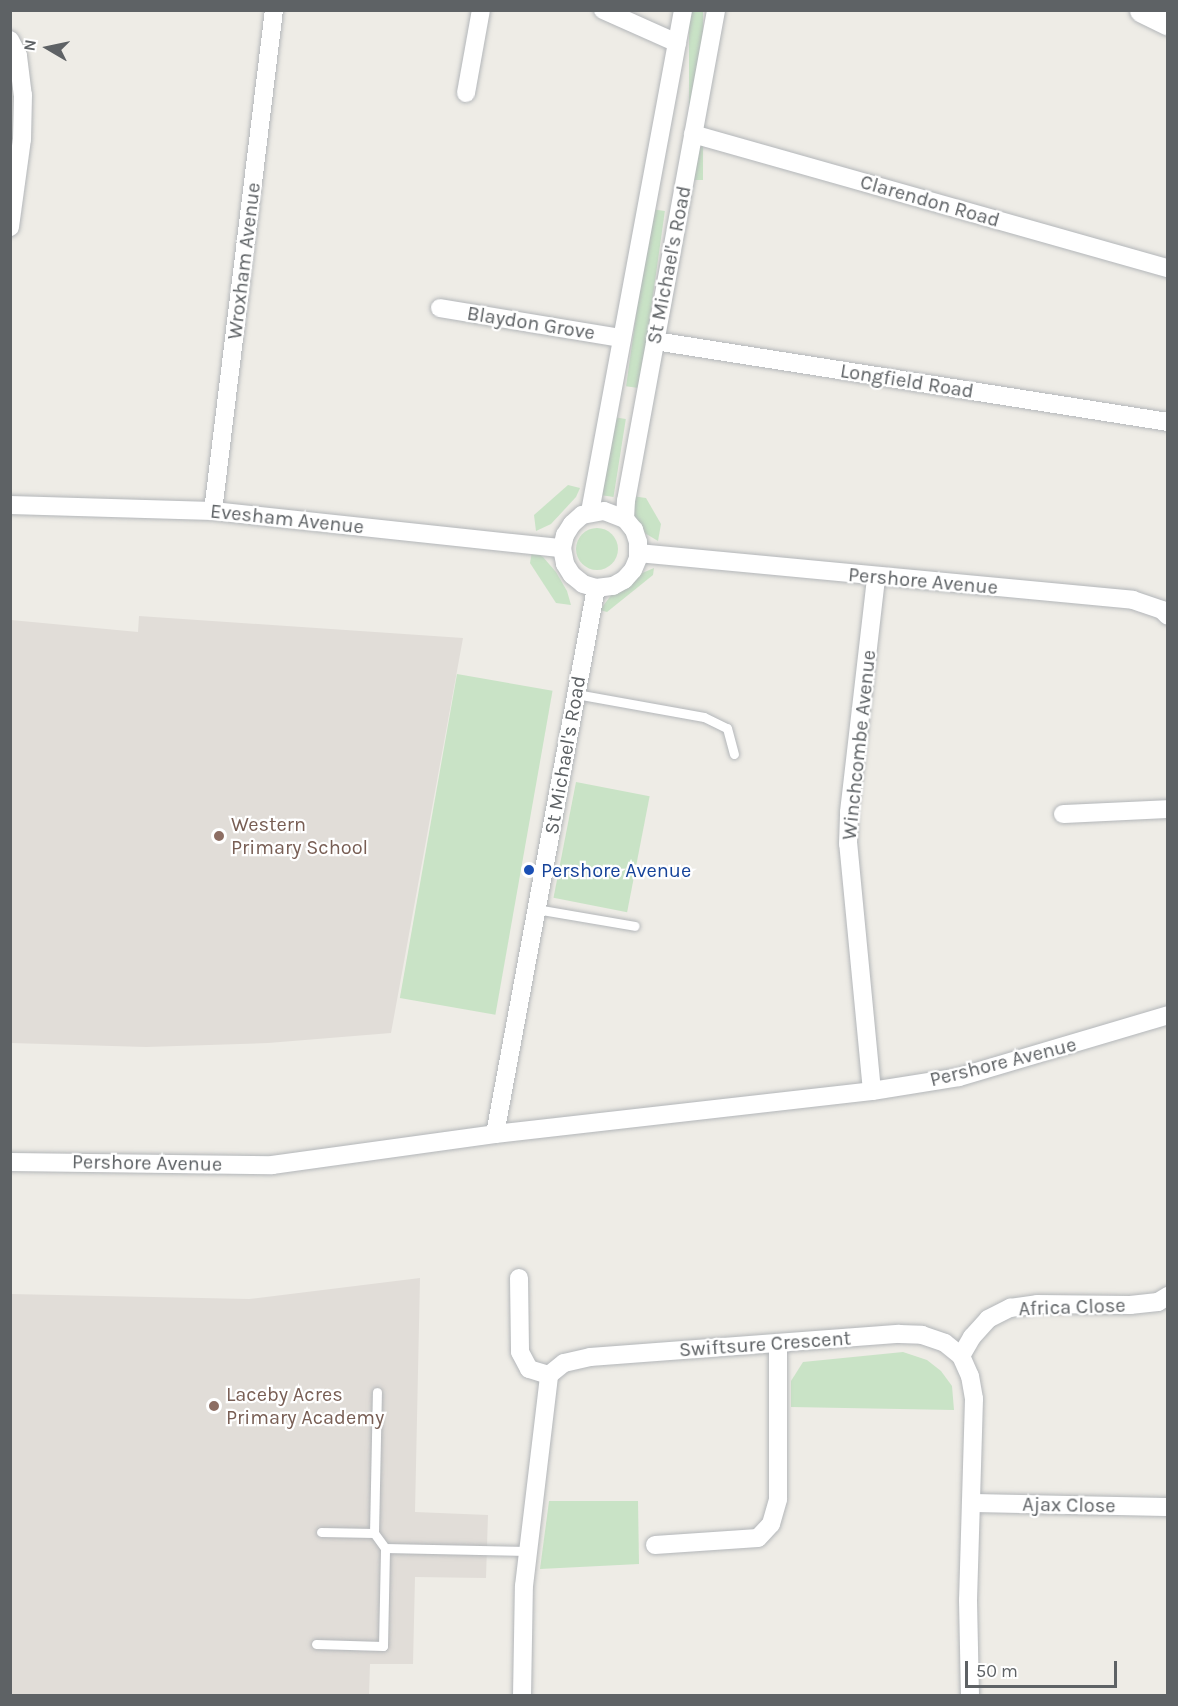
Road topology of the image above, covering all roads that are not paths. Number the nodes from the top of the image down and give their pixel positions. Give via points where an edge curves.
1 (274, 10) edge
2 (481, 10) edge
3 (603, 10) edge
4 (683, 10) edge
5 (716, 10) edge
6 (1143, 10) edge
7 (1167, 22) edge
8 (10, 40) edge
9 (677, 43) junction
10 (466, 93) dead end
11 (693, 134) junction
12 (649, 192) junction
13 (682, 198) junction
14 (10, 227) edge
15 (1167, 268) edge
16 (440, 308) dead end
17 (622, 338) junction
18 (654, 341) junction
19 (610, 401) junction
20 (643, 407) junction
21 (1163, 421) edge
22 (10, 505) edge
23 (213, 511) junction
24 (590, 512) junction
25 (625, 519) junction
26 (562, 548) junction
27 (638, 554) junction
28 (876, 577) junction
29 (596, 588) junction
30 (1167, 616) edge
31 (576, 694) junction
32 (734, 754) dead end
33 (1167, 809) edge
34 (1063, 814) dead end
35 (537, 909) junction
36 (635, 926) dead end
37 (1167, 1015) edge
38 (872, 1091) junction
39 (495, 1134) junction
40 (10, 1162) edge
41 (519, 1278) dead end
42 (1167, 1296) edge
43 (778, 1344) junction
44 (961, 1356) junction
45 (549, 1375) junction
46 (377, 1392) dead end
47 (971, 1503) junction
48 (1167, 1507) edge
49 (321, 1532) dead end
50 (374, 1533) junction
51 (655, 1545) dead end
52 (385, 1548) junction
53 (527, 1551) junction
54 (315, 1644) dead end
55 (522, 1695) edge
56 (970, 1695) edge

1 - 23 street, Wroxham Avenue
2 - 10 street
3 - 9 street
4 - 9 street, St Michael's Road
5 - 11 street, St Michael's Road
6 - 7 main road
8 - 14 street via 18,56 23,95 22,139
9 - 12 street, St Michael's Road
11 - 13 street, St Michael's Road
11 - 15 street, Clarendon Road
12 - 13 street
12 - 17 street, St Michael's Road
13 - 18 street, St Michael's Road
16 - 17 street, Blaydon Grove
17 - 19 street, St Michael's Road
18 - 20 street, St Michael's Road
18 - 21 street, Longfield Road
19 - 20 street
19 - 24 street, St Michael's Road
20 - 25 street, St Michael's Road
22 - 23 street, Evesham Avenue
23 - 26 street, Evesham Avenue
24 - 25 street via 604,511
24 - 26 street via 572,524
25 - 27 street via 634,530
26 - 29 street via 565,564 573,576
27 - 28 street, Pershore Avenue
27 - 29 street via 633,570 624,580
28 - 30 street, Pershore Avenue via 1133,600 1162,610
28 - 38 street, Winchcombe Avenue via 848,844
29 - 31 street, St Michael's Road
31 - 32 lane via 704,717 727,728
31 - 35 street, St Michael's Road
33 - 34 street
35 - 36 lane
35 - 39 street, St Michael's Road
37 - 38 street, Pershore Avenue via 959,1077
38 - 39 street, Pershore Avenue
39 - 40 street, Pershore Avenue via 272,1165
41 - 45 street via 520,1352 529,1369
42 - 44 street, Africa Close via 1158,1302 1130,1305 1037,1304 1010,1308 988,1319
43 - 44 street, Swiftsure Crescent via 922,1335 945,1343
43 - 45 street, Swiftsure Crescent via 590,1357 564,1363
43 - 51 street via 777,1499 771,1524 758,1538
44 - 47 street via 974,1399
45 - 53 street
46 - 50 lane
47 - 48 street, Ajax Close
47 - 56 street
49 - 50 lane
50 - 52 lane
52 - 53 lane
52 - 54 lane via 383,1646
53 - 55 street

